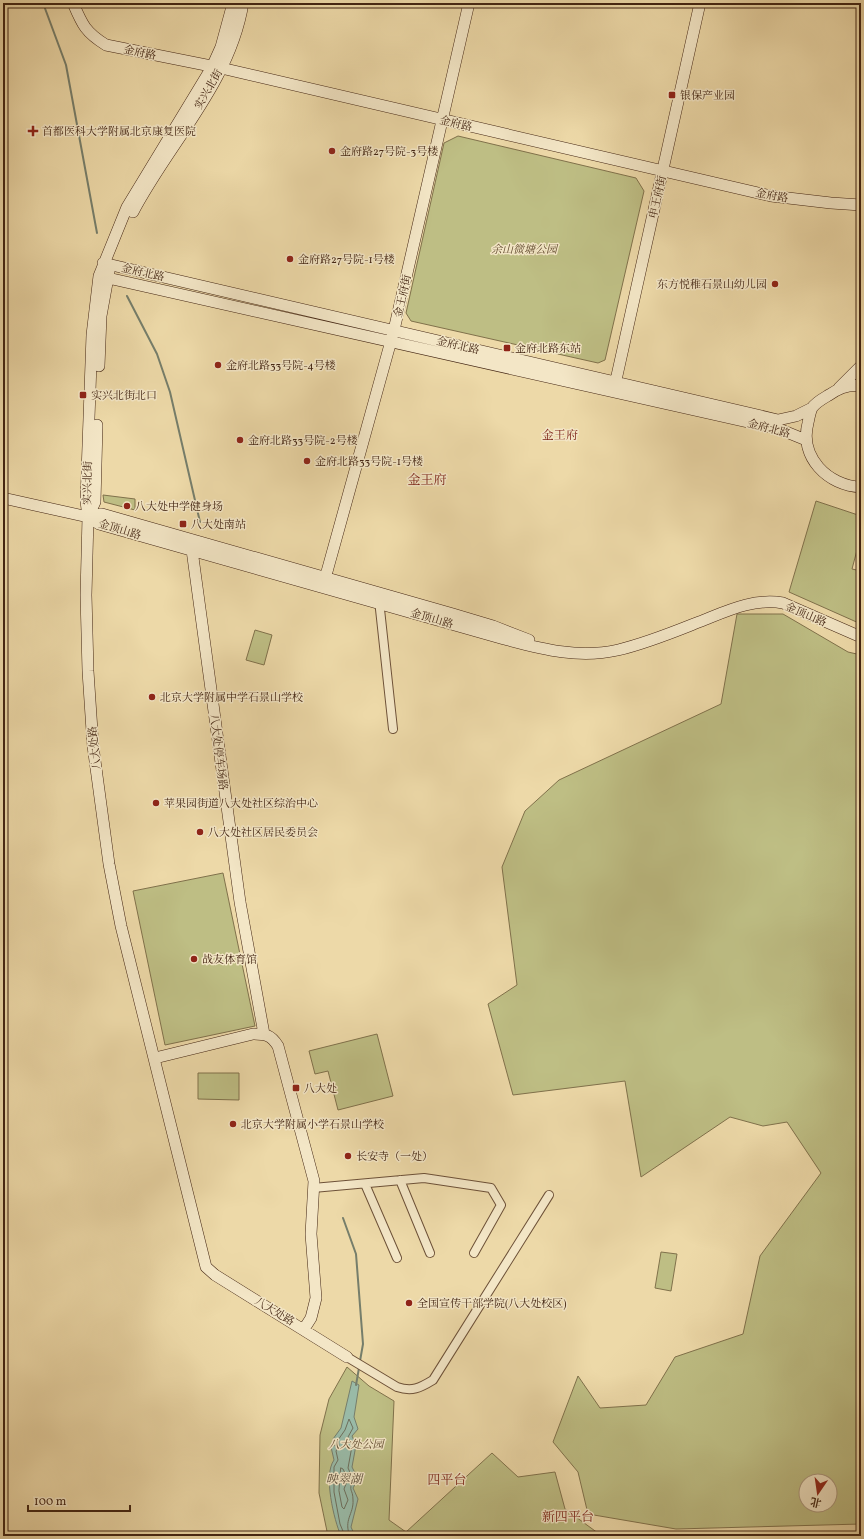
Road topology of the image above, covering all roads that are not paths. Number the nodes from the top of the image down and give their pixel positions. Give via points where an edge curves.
1 (73, 3) edge
2 (233, 3) edge
3 (243, 3) edge
4 (469, 3) edge
5 (700, 3) edge
6 (216, 67) junction
7 (442, 120) junction
8 (663, 171) junction
9 (861, 205) edge
10 (107, 264) junction
11 (103, 277) junction
12 (393, 336) junction
13 (861, 366) edge
14 (861, 386) edge
15 (614, 387) junction
16 (840, 388) junction
17 (812, 408) junction
18 (806, 440) junction
19 (861, 487) edge
20 (3, 498) edge
21 (88, 517) junction
22 (193, 545) junction
23 (325, 582) junction
24 (379, 598) junction
25 (861, 637) edge
26 (393, 729) dead end
27 (264, 1034) junction
28 (155, 1058) junction
29 (400, 1180) junction
30 (365, 1184) junction
31 (314, 1188) junction
32 (549, 1195) dead end
33 (430, 1253) dead end
34 (474, 1253) dead end
35 (397, 1258) dead end
36 (304, 1329) junction
37 (348, 1357) joint

1 - 6 street, 金府路 via 82,24 91,36 106,45
2 - 6 street, 实兴北街
3 - 6 street, 实兴北街 via 235,34
4 - 7 street, 金王府街
5 - 8 street, 申王府街
6 - 7 street, 金府路
6 - 10 street, 实兴北街 via 211,87 134,210
7 - 8 street, 金府路
7 - 12 street, 金王府街
8 - 9 street, 金府路 via 771,196
8 - 15 street, 申王府街
10 - 11 street, 实兴北街
10 - 12 street, 金府北路
11 - 12 street, 金府北路
11 - 21 street, 实兴北街 via 95,502
12 - 15 street, 金府北路
12 - 23 street, 金王府街
13 - 16 street, 金府北路
14 - 16 street
15 - 17 street, 金府北路 via 778,420 796,416
15 - 18 street, 金府北路 via 779,429
16 - 17 street, 金府北路
17 - 18 street
18 - 19 street via 820,470 839,483
20 - 21 street
21 - 22 street, 金顶山路 via 99,524
21 - 28 street, 八大处路 via 86,595 93,746 109,864
22 - 23 street, 金顶山路
22 - 27 street, 八大处停车场路 via 240,902
23 - 24 street, 金顶山路
24 - 25 street, 金顶山路 via 542,650 581,654 617,650 647,642 732,609 771,601 790,606
24 - 26 street
27 - 28 street via 253,1034
27 - 31 street via 272,1038 278,1046
28 - 36 street, 八大处路 via 204,1263 215,1275
29 - 30 street
29 - 33 street
29 - 34 street via 424,1178 491,1188 501,1205
30 - 31 street
30 - 35 street
31 - 36 street via 311,1234 316,1284 314,1309
32 - 37 street via 433,1380 412,1390 406,1390
36 - 37 street, 八大处路

